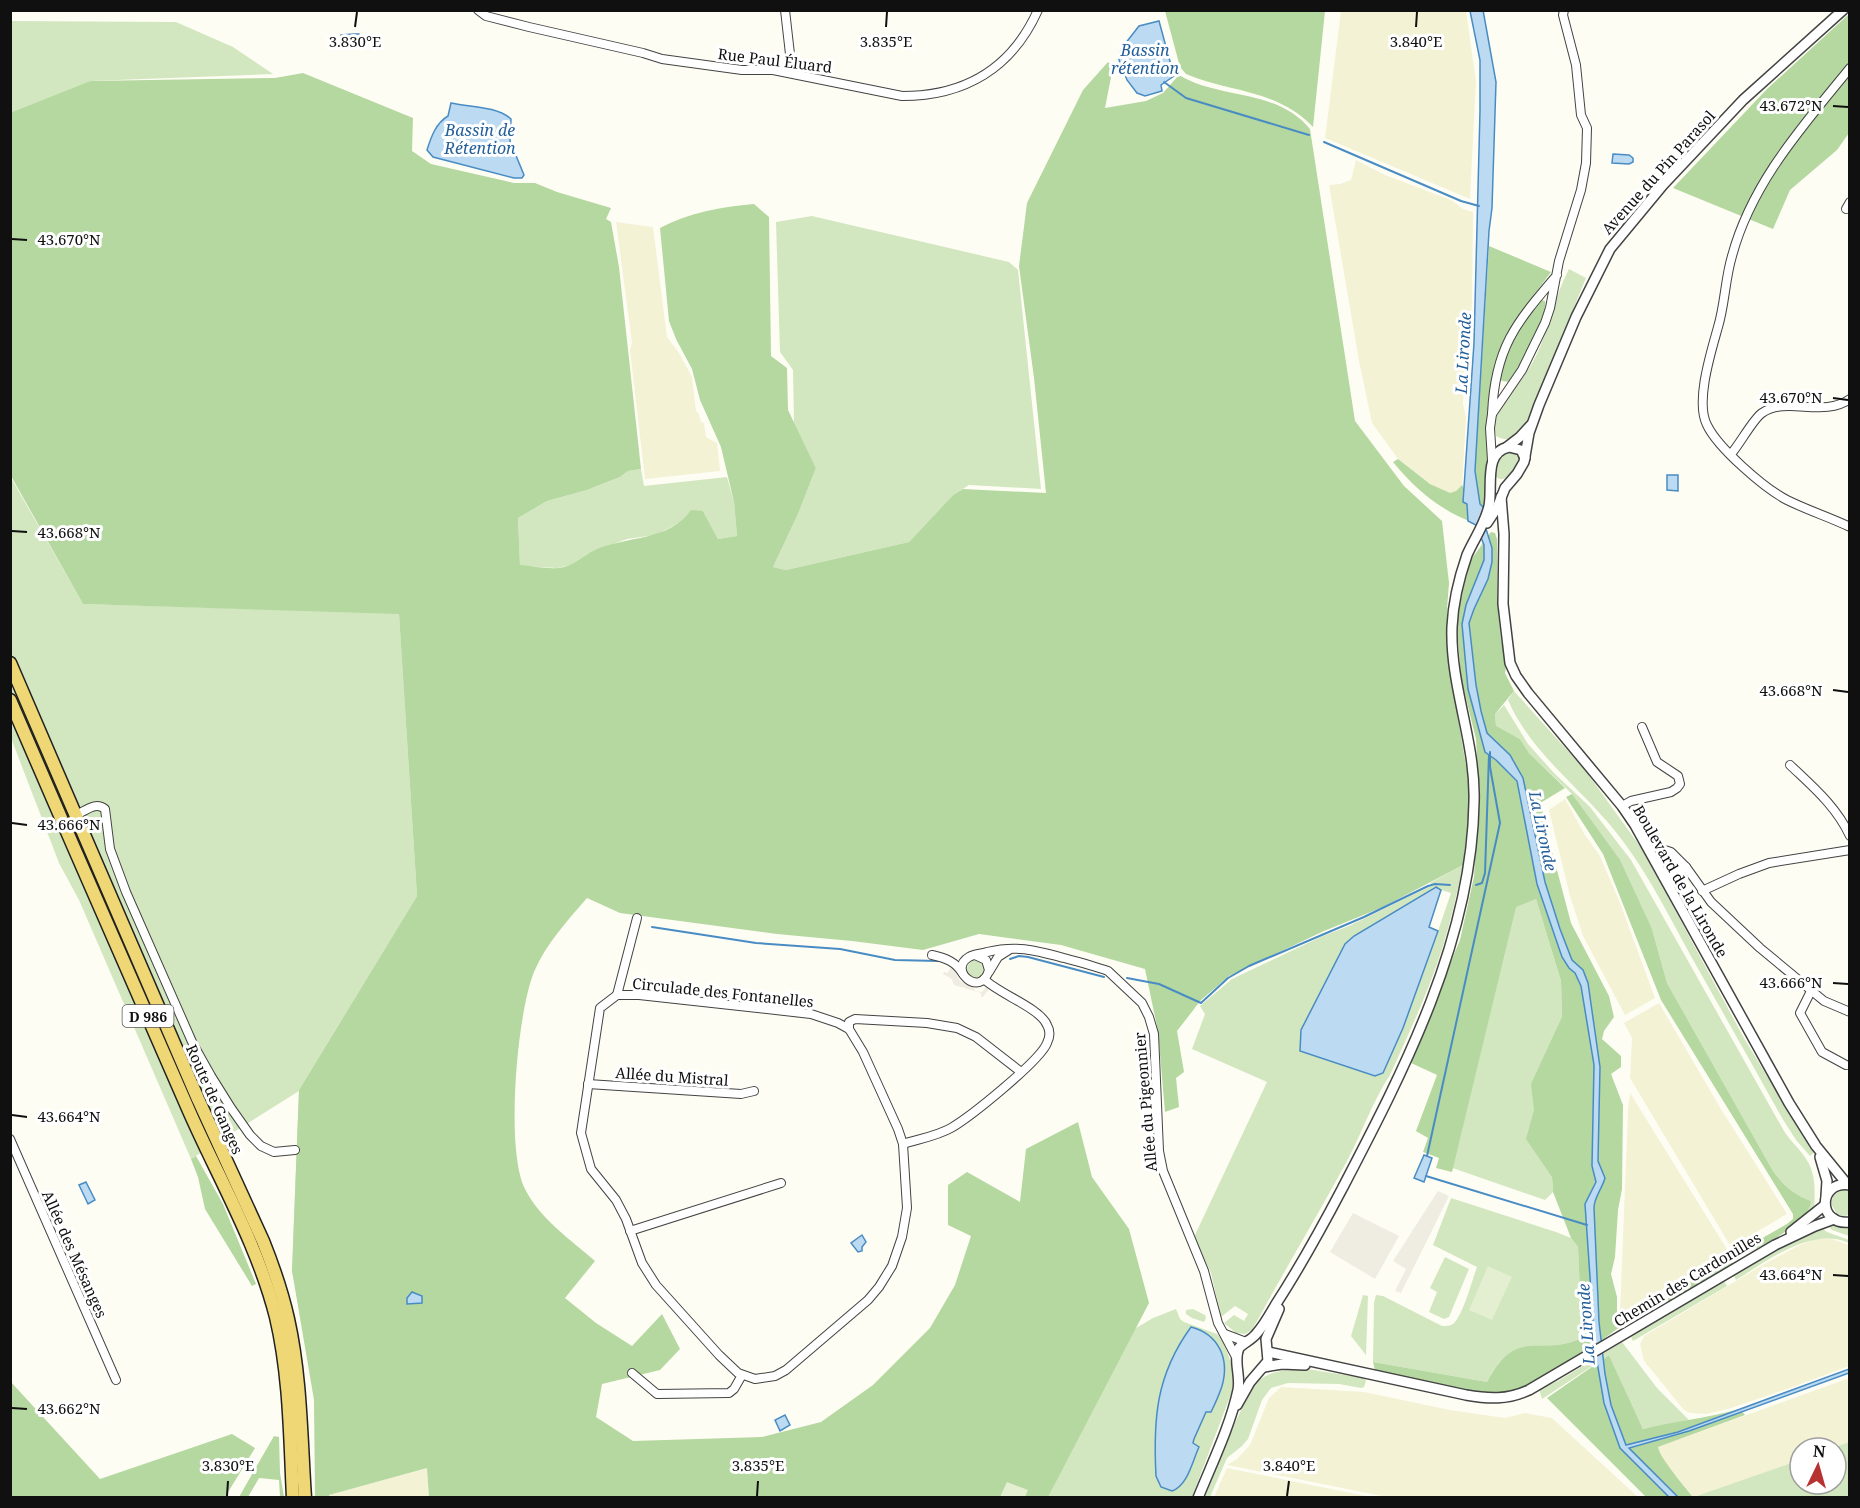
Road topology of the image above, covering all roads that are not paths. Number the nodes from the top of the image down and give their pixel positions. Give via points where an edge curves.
1 (478, 10) edge
2 (785, 10) edge
3 (1038, 10) edge
4 (1564, 10) edge
5 (1843, 10) edge
6 (1850, 68) edge
7 (789, 73) junction
8 (1557, 275) junction
9 (1850, 399) edge
10 (1492, 414) junction
11 (1532, 423) junction
12 (1491, 438) junction
13 (1505, 448) junction
14 (1731, 454) junction
15 (1524, 458) junction
16 (1492, 461) junction
17 (1492, 477) junction
18 (1512, 480) junction
19 (1496, 495) junction
20 (1494, 513) junction
21 (1486, 521) junction
22 (1850, 527) edge
23 (1504, 534) junction
24 (10, 663) edge
25 (10, 700) edge
26 (1642, 728) dead end
27 (1790, 765) dead end
28 (1622, 806) junction
29 (76, 815) junction
30 (1850, 836) edge
31 (1646, 844) junction
32 (1850, 850) edge
33 (1686, 867) junction
34 (1663, 876) junction
35 (1702, 891) junction
36 (637, 918) dead end
37 (1015, 948) junction
38 (973, 956) junction
39 (964, 976) junction
40 (987, 976) junction
41 (1811, 991) junction
42 (617, 995) junction
43 (1850, 1012) edge
44 (849, 1029) junction
45 (1846, 1065) dead end
46 (1021, 1072) junction
47 (588, 1084) junction
48 (754, 1091) dead end
49 (10, 1139) edge
50 (903, 1144) junction
51 (1816, 1146) junction
52 (295, 1150) dead end
53 (781, 1183) dead end
54 (1848, 1184) edge
55 (1825, 1201) junction
56 (1834, 1220) junction
57 (1849, 1222) edge
58 (630, 1231) junction
59 (1775, 1245) junction
60 (1291, 1282) junction
61 (1224, 1333) junction
62 (1247, 1341) junction
63 (1267, 1350) junction
64 (1237, 1359) junction
65 (1337, 1368) junction
66 (1262, 1369) junction
67 (632, 1373) dead end
68 (742, 1375) junction
69 (116, 1380) dead end
70 (1232, 1413) junction
71 (294, 1497) edge
72 (305, 1497) edge
73 (1198, 1497) edge

1 - 7 street, Rue Paul Éluard via 486,16 662,59
2 - 7 street
3 - 7 street, Rue Paul Éluard via 1024,37 1000,64 950,91 902,96
4 - 8 street via 1587,136 1581,190
5 - 11 street, Avenue du Pin Parasol via 1743,100 1614,243 1576,317
6 - 14 street via 1772,166 1731,257 1704,393 1706,423
8 - 10 street via 1539,337
8 - 10 street via 1532,303 1507,342 1496,372
9 - 14 street via 1827,408 1771,408 1760,414
10 - 12 street
11 - 13 street, Avenue du Pin Parasol
11 - 15 street, Avenue du Pin Parasol
12 - 13 street
12 - 16 street
13 - 15 street via 1518,448
13 - 16 street
14 - 22 street via 1785,499
15 - 18 street
16 - 17 street
17 - 18 street via 1500,484
17 - 19 street
18 - 19 street
19 - 20 street
19 - 21 street
19 - 23 street, Boulevard de la Lironde
20 - 21 street
20 - 23 street, Boulevard de la Lironde
21 - 60 street via 1464,566 1452,627 1474,789 1464,896 1442,972 1378,1121
23 - 28 street, Boulevard de la Lironde via 1504,615 1507,649 1516,676
24 - 29 main road, Route de Ganges / D 986
25 - 71 main road, Route de Ganges / D 986 via 262,1274 275,1314 286,1372
26 - 28 street via 1657,762 1676,774 1680,784 1671,792
27 - 30 street via 1824,796
28 - 31 street, Boulevard de la Lironde
29 - 52 street via 94,806 105,809 110,849 126,892 193,1044 231,1108 250,1135 267,1150
29 - 72 main road, Route de Ganges / D 986 via 276,1273 295,1359
31 - 33 street via 1671,852
31 - 34 street, Boulevard de la Lironde
32 - 35 street via 1769,863
33 - 34 street
33 - 35 street
34 - 51 street, Boulevard de la Lironde
35 - 41 street
36 - 42 street
37 - 38 street, Allée du Pigeonnier
37 - 40 street via 998,957
37 - 61 street, Allée du Pigeonnier via 1039,950 1108,971 1146,1009 1154,1034 1162,1171 1204,1271
38 - 39 street via 962,965
38 - 39 street, Allée du Pigeonnier via 932,955 949,960
38 - 40 street via 986,960
39 - 40 street via 974,982
40 - 46 street via 1003,994 1046,1022 1047,1044
41 - 43 street
41 - 45 street via 1800,1013 1822,1052
42 - 44 street, Circulade des Fontanelles via 811,1014
42 - 47 street, Circulade des Fontanelles via 603,1004 598,1014
44 - 46 street via 849,1022 855,1019 957,1028
44 - 50 street
46 - 50 street via 965,1119 942,1132
47 - 48 street, Allée du Mistral via 741,1094
47 - 58 street, Circulade des Fontanelles via 581,1133 588,1159 591,1169 616,1200
49 - 69 street, Allée des Mésanges
50 - 68 street via 907,1208 904,1226 892,1266 879,1287 786,1370 764,1378
51 - 54 street, Boulevard de la Lironde
51 - 55 street, Boulevard de la Lironde via 1827,1181
53 - 58 street
54 - 55 street, Chemin des Cardonilles via 1834,1187
55 - 56 street
55 - 59 street, Chemin des Cardonilles
56 - 57 street
56 - 59 street, Chemin des Cardonilles
58 - 68 street, Circulade des Fontanelles via 642,1263 656,1285
59 - 65 street, Chemin des Cardonilles via 1529,1390 1500,1399
60 - 62 street via 1262,1328
60 - 63 street via 1266,1339
61 - 62 street
61 - 64 street, Allée du Pigeonnier
62 - 63 street via 1259,1342
62 - 64 street via 1239,1348
63 - 65 street
63 - 66 street via 1268,1361
64 - 66 street via 1248,1372
64 - 70 street via 1239,1384
65 - 66 street via 1296,1364
66 - 70 street
67 - 68 street via 657,1394 729,1393
70 - 73 street

